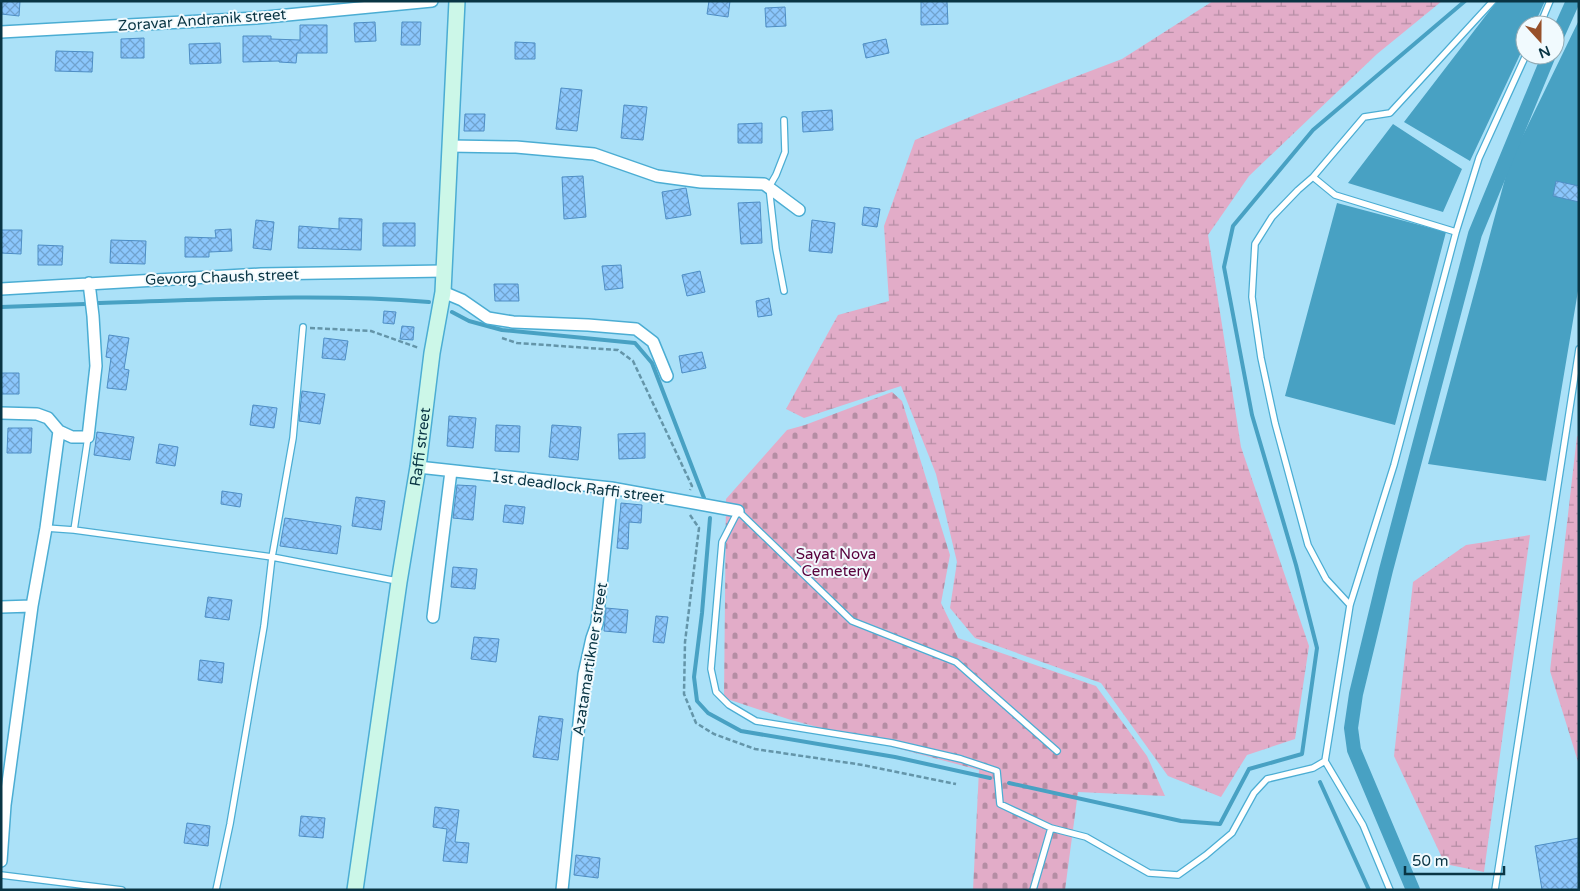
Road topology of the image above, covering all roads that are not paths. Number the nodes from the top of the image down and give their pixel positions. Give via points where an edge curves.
1 (432, 1) edge
2 (457, 1) edge
3 (1493, 1) edge
4 (1550, 1) edge
5 (1544, 15) edge
6 (1, 32) edge
7 (1521, 65) edge
8 (784, 120) dead end
9 (449, 146) junction
10 (1312, 176) junction
11 (769, 187) junction
12 (799, 210) dead end
13 (1456, 232) junction
14 (444, 271) junction
15 (89, 283) junction
16 (1, 289) edge
17 (784, 291) dead end
18 (443, 292) junction
19 (303, 327) road end
20 (1579, 349) edge
21 (667, 376) dead end
22 (1, 413) edge
23 (59, 431) junction
24 (88, 437) junction
25 (418, 467) junction
26 (451, 471) junction
27 (611, 488) junction
28 (738, 511) junction
29 (46, 528) junction
30 (74, 530) junction
31 (272, 557) junction
32 (399, 582) junction
33 (1350, 605) junction
34 (32, 606) junction
35 (1, 607) edge
36 (433, 617) dead end
37 (1057, 751) dead end
38 (1325, 761) junction
39 (3, 805) edge
40 (1051, 828) junction
41 (1, 861) edge
42 (1, 875) edge
43 (122, 890) edge
44 (216, 890) edge
45 (355, 890) edge
46 (562, 890) edge
47 (1033, 890) edge
48 (1390, 890) edge
49 (1495, 890) edge

1 - 6 street, Zoravar Andranik street via 256,18
2 - 9 main road, Raffi street
3 - 10 lane via 1390,113 1364,117
4 - 5 lane
7 - 13 lane via 1479,158
8 - 11 lane via 785,152
9 - 11 street via 516,147 594,154 657,176
9 - 14 main road, Raffi street
10 - 13 lane via 1335,196
10 - 33 lane via 1272,217 1254,244 1252,297 1275,423 1308,545 1326,579
11 - 12 street
11 - 17 lane
13 - 33 lane via 1394,466
14 - 15 street, Gevorg Chaush street via 261,274
14 - 18 main road, Raffi street
15 - 16 street, Gevorg Chaush street
15 - 24 street via 96,366
18 - 21 street via 462,300 488,318 636,329 653,342
18 - 25 main road, Raffi street
19 - 31 lane via 293,438
20 - 49 lane
22 - 23 street via 37,414 48,418
23 - 24 street via 72,437
23 - 29 street
24 - 30 lane
25 - 26 street, 1st deadlock Raffi street
25 - 32 main road, Raffi street
26 - 27 street, 1st deadlock Raffi street
26 - 36 street
27 - 28 street, 1st deadlock Raffi street
27 - 46 street, Azatamartikner street via 597,624 584,674
28 - 37 lane via 852,621 956,662
28 - 40 lane via 722,542 711,669 716,692 729,705 756,721 892,743 962,759 997,771 1000,804
29 - 30 lane
29 - 34 street
30 - 31 lane
31 - 32 lane
31 - 44 lane via 261,645
32 - 45 main road, Raffi street
33 - 38 lane
34 - 35 street
34 - 39 street
38 - 40 lane via 1313,768 1267,779 1254,793 1232,833 1178,875 1149,874 1086,837
38 - 48 lane via 1363,825
39 - 41 street
40 - 47 lane
42 - 43 lane

